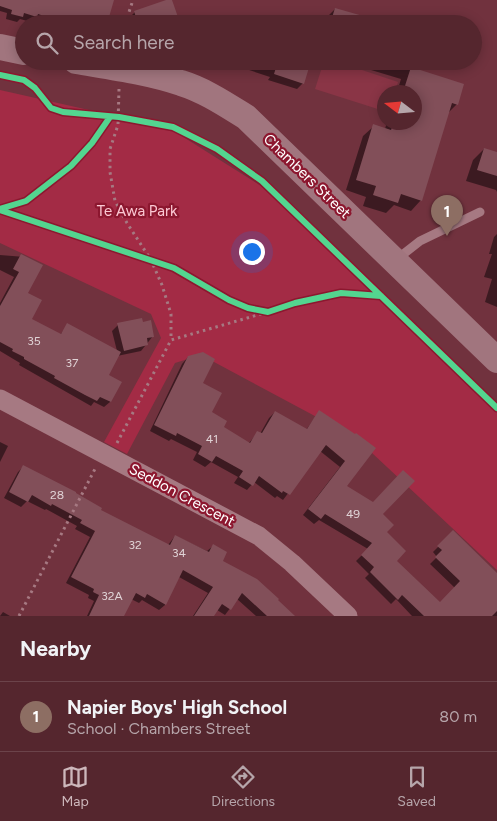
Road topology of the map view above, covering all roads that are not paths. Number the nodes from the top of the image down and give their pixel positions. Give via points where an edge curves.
1 (0, 47) edge
2 (15, 50) edge
3 (126, 70) edge
4 (480, 212) dead end
5 (395, 261) junction
6 (497, 360) edge
7 (0, 399) edge
8 (348, 616) edge

1 - 2 main road
3 - 5 main road, Chambers Street via 182,83 246,117
4 - 5 lane via 420,241
5 - 6 main road, Chambers Street
7 - 8 street, Seddon Crescent via 259,536 292,562

